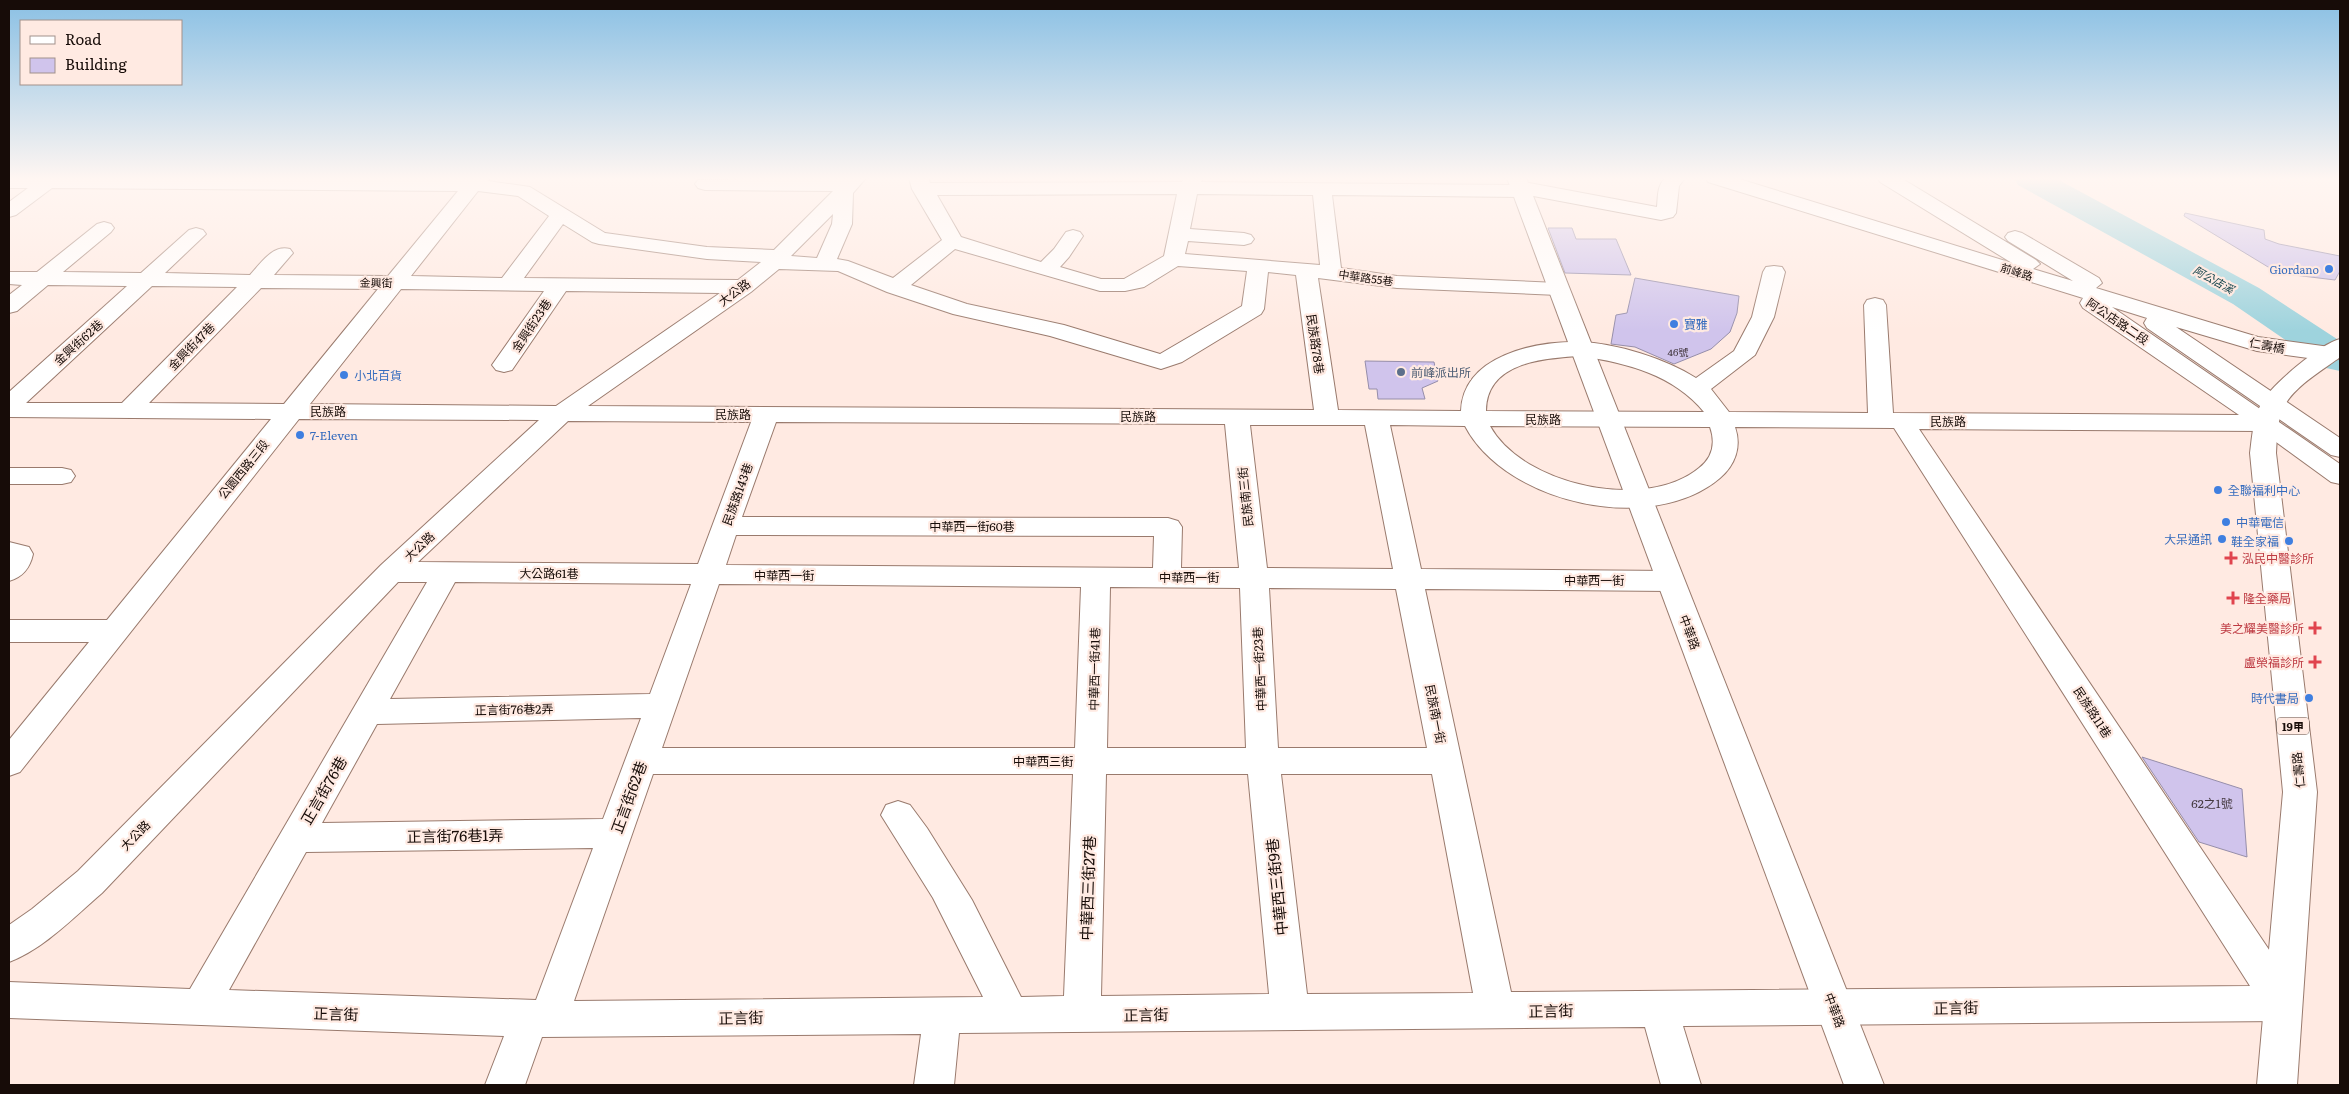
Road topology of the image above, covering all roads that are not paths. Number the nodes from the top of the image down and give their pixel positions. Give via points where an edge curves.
1 (103, 229) edge
2 (438, 229) edge
3 (549, 229) edge
4 (584, 229) edge
5 (807, 229) edge
6 (840, 229) edge
7 (946, 229) edge
8 (1179, 229) edge
9 (1332, 229) edge
10 (1535, 229) edge
11 (1881, 229) edge
12 (1972, 229) edge
13 (2003, 229) edge
14 (196, 234) dead end
15 (1179, 234) junction
16 (1073, 236) dead end
17 (1244, 239) dead end
18 (953, 241) junction
19 (282, 252) dead end
20 (778, 259) junction
21 (1174, 259) junction
22 (825, 263) junction
23 (1258, 266) junction
24 (1044, 270) junction
25 (1306, 270) junction
26 (1774, 272) dead end
27 (1331, 273) junction
28 (9, 278) edge
29 (42, 278) junction
30 (148, 280) junction
31 (254, 281) junction
32 (394, 282) junction
33 (508, 284) junction
34 (559, 284) junction
35 (2066, 286) junction
36 (742, 287) junction
37 (895, 287) junction
38 (1558, 289) junction
39 (1875, 305) dead end
40 (9, 306) edge
41 (2130, 306) junction
42 (2204, 329) joint
43 (1581, 349) junction
44 (2335, 350) edge
45 (504, 365) dead end
46 (1695, 390) junction
47 (9, 405) edge
48 (9, 410) edge
49 (128, 411) junction
50 (290, 411) junction
51 (2270, 412) junction
52 (562, 413) junction
53 (766, 414) junction
54 (1237, 417) junction
55 (1327, 417) junction
56 (1376, 418) junction
57 (1475, 418) junction
58 (1608, 419) junction
59 (1721, 420) junction
60 (1892, 421) junction
61 (2340, 448) edge
62 (9, 476) edge
63 (62, 476) dead end
64 (2340, 476) edge
65 (1639, 499) junction
66 (726, 526) junction
67 (9, 552) edge
68 (9, 571) edge
69 (391, 572) junction
70 (448, 572) junction
71 (708, 574) junction
72 (1096, 577) junction
73 (1167, 577) junction
74 (1254, 578) junction
75 (1409, 579) junction
76 (1670, 581) junction
77 (9, 631) edge
78 (114, 631) junction
79 (660, 706) junction
80 (367, 712) junction
81 (1092, 761) junction
82 (1263, 761) junction
83 (1446, 761) junction
84 (640, 762) junction
85 (9, 763) edge
86 (898, 816) dead end
87 (615, 833) junction
88 (296, 838) junction
89 (9, 945) edge
90 (9, 1000) edge
91 (2284, 1003) junction
92 (199, 1008) junction
93 (1834, 1008) junction
94 (1659, 1009) junction
95 (1496, 1011) junction
96 (1290, 1013) junction
97 (1082, 1014) junction
98 (1010, 1015) junction
99 (942, 1016) junction
100 (539, 1019) junction
101 (505, 1085) edge
102 (934, 1085) edge
103 (1681, 1085) edge
104 (1864, 1085) edge
105 (2277, 1085) edge

1 - 29 street
2 - 32 street, 公園西路三段
3 - 33 street
4 - 20 street via 599,238
5 - 20 street, 大公路
6 - 22 street
7 - 18 street
8 - 15 street
9 - 27 street
10 - 38 street, 中華路
11 - 35 street, 前峰路
12 - 35 street, 阿公店路二段
13 - 41 street, 阿公店路二段
14 - 30 street, 金興街62巷
15 - 17 street
15 - 21 street
16 - 24 street via 1062,253
18 - 24 street
18 - 37 street
19 - 31 street, 金興街47巷
20 - 22 street
20 - 36 street, 大公路
21 - 23 street, 中華路55巷
21 - 24 street via 1136,282 1125,285 1100,286
22 - 37 street via 841,265
23 - 25 street, 中華路55巷
23 - 37 street via 1253,310 1161,362 1056,330 961,309
25 - 27 street, 中華路55巷
25 - 55 street, 民族路78巷
26 - 46 street via 1763,317 1743,355
27 - 38 street, 中華路55巷 via 1397,282
28 - 29 street, 金興街
29 - 30 street, 金興街
29 - 40 street
30 - 31 street, 金興街
30 - 47 street, 金興街62巷
31 - 32 street, 金興街
31 - 49 street, 金興街47巷
32 - 33 street, 金興街
32 - 50 street, 公園西路三段
33 - 34 street, 金興街
34 - 36 street, 金興街
34 - 45 street, 金興街23巷
35 - 41 street, 前峰路
35 - 51 street, 阿公店路二段
36 - 52 street, 大公路
38 - 43 street, 中華路
39 - 60 street
41 - 42 street, 前峰路
41 - 51 street, 阿公店路二段
42 - 44 street, 仁壽橋 via 2257,344
43 - 46 street via 1610,352 1646,362
43 - 57 street via 1538,352 1508,361 1486,376 1475,395
43 - 58 street, 中華路
44 - 51 street, 仁壽橋 via 2299,378
46 - 59 street
48 - 49 street, 民族路
49 - 50 street, 民族路
50 - 52 street, 民族路
50 - 78 street, 公園西路三段
51 - 60 street, 民族路
51 - 61 street, 阿公店路二段
51 - 64 street, 阿公店路二段
51 - 91 street, 仁壽路 / 19甲 via 2263,453 2300,792
52 - 53 street, 民族路
52 - 69 street, 大公路
53 - 54 street, 民族路
53 - 66 street, 民族路143巷
54 - 55 street, 民族路
54 - 74 street, 民族南三街
55 - 56 street, 民族路
56 - 57 street, 民族路
56 - 75 street, 民族南一街
57 - 58 street, 民族路
57 - 65 street via 1487,442 1512,464 1545,482 1586,494
58 - 59 street, 民族路
58 - 65 street, 中華路
59 - 60 street, 民族路
59 - 65 street via 1727,443 1719,465 1699,483 1667,495
60 - 91 street, 民族路11巷
62 - 63 street
65 - 76 street, 中華路
66 - 71 street, 民族路143巷
66 - 73 street, 中華西一街60巷 via 1168,527
67 - 68 street via 19,554
69 - 70 street, 大公路61巷
69 - 89 street, 大公路 via 90,882
70 - 71 street, 大公路61巷
70 - 80 street, 正言街76巷
71 - 72 street, 中華西一街
71 - 79 street, 正言街62巷
72 - 73 street, 中華西一街
72 - 81 street, 中華西一街41巷
73 - 74 street, 中華西一街
74 - 75 street, 中華西一街
74 - 82 street, 中華西一街23巷
75 - 76 street, 中華西一街
75 - 83 street, 民族南一街
76 - 93 street, 中華路
77 - 78 street
78 - 85 street, 公園西路三段
79 - 80 street, 正言街76巷2弄
79 - 84 street, 正言街62巷
80 - 88 street, 正言街76巷
81 - 82 street, 中華西三街
81 - 84 street, 中華西三街
81 - 97 street, 中華西三街27巷
82 - 83 street, 中華西三街
82 - 96 street, 中華西三街9巷
83 - 95 street, 民族南一街
84 - 87 street, 正言街62巷
86 - 98 street via 934,866 974,935
87 - 88 street, 正言街76巷1弄
87 - 100 street, 正言街62巷
88 - 92 street, 正言街76巷
90 - 92 street, 正言街
91 - 93 street, 正言街
91 - 105 street, 仁壽路 / 19甲
92 - 100 street, 正言街
93 - 94 street, 正言街
93 - 104 street, 中華路
94 - 95 street, 正言街
94 - 103 street
95 - 96 street, 正言街
96 - 97 street, 正言街
97 - 98 street, 正言街
98 - 99 street, 正言街
99 - 100 street, 正言街
99 - 102 street
100 - 101 street, 正言街62巷

